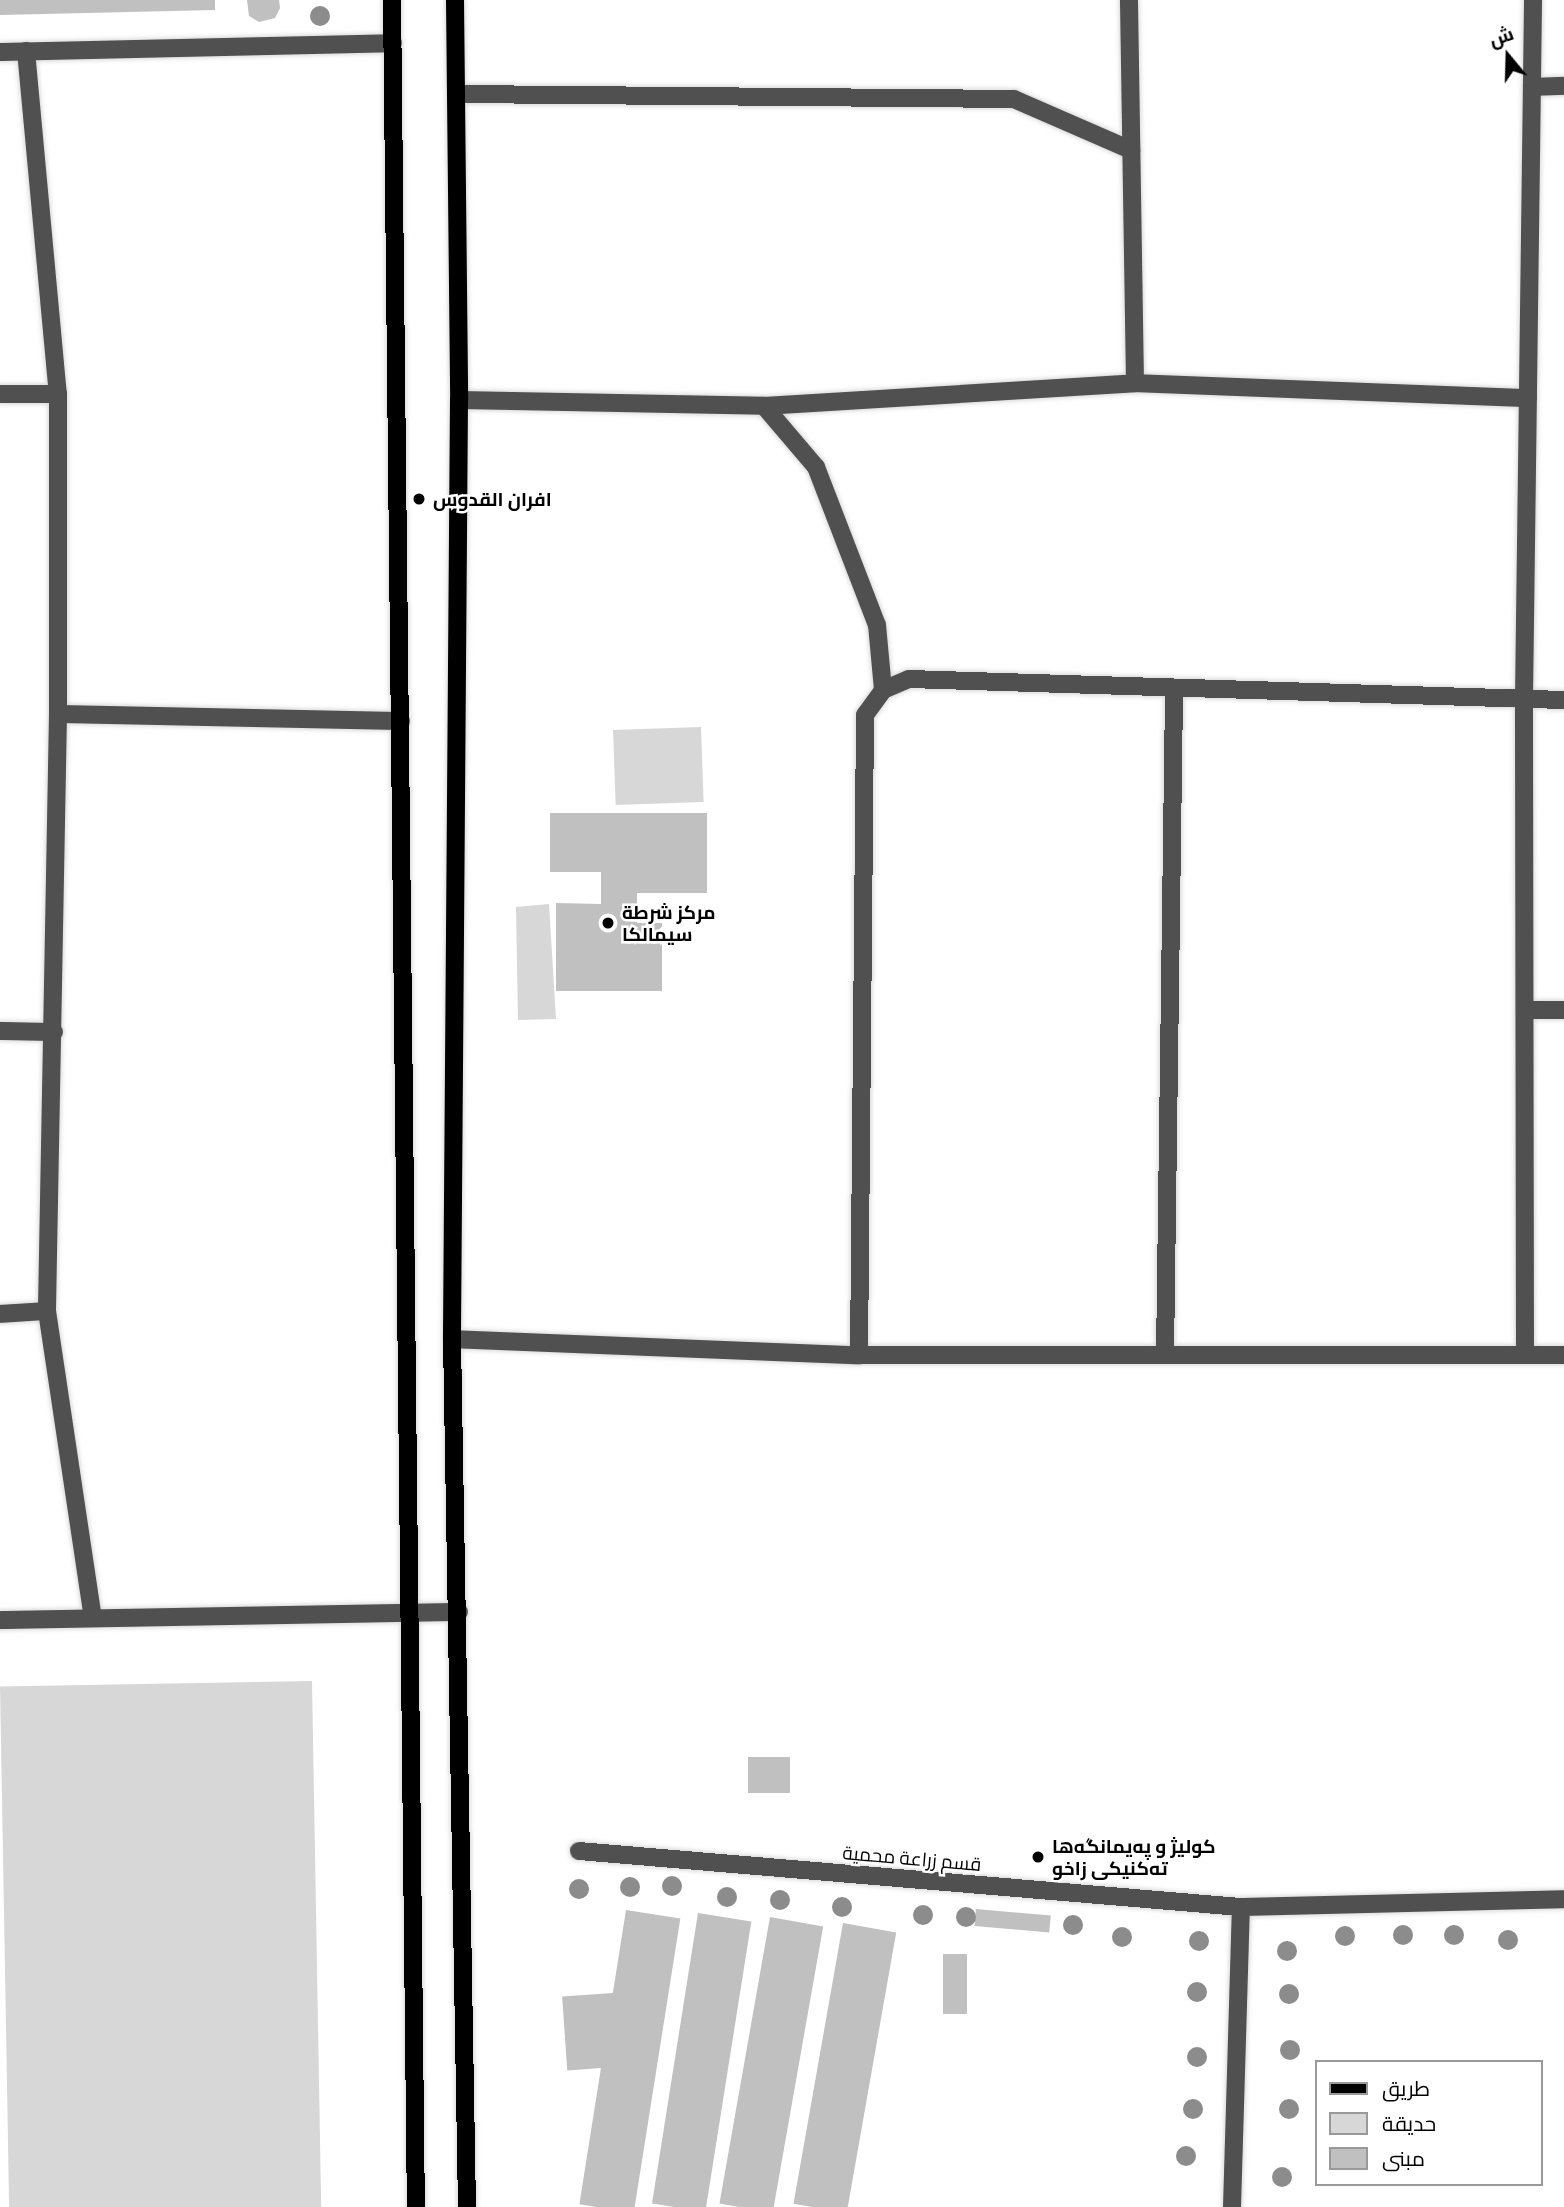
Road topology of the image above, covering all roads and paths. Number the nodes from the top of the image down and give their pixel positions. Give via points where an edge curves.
1 (392, 0) edge
2 (455, 0) edge
3 (1129, 0) edge
4 (1533, 0) edge
5 (393, 43) junction
6 (26, 51) junction
7 (0, 52) edge
8 (1564, 86) edge
9 (1532, 88) junction
10 (456, 94) junction
11 (1131, 150) junction
12 (1135, 383) junction
13 (0, 394) edge
14 (58, 394) junction
15 (1528, 398) junction
16 (459, 400) junction
17 (764, 406) junction
18 (883, 690) junction
19 (1174, 690) junction
20 (1524, 699) junction
21 (1564, 700) edge
22 (58, 714) junction
23 (401, 721) junction
24 (1527, 1010) junction
25 (1564, 1010) edge
26 (0, 1031) edge
27 (54, 1032) junction
28 (47, 1311) junction
29 (0, 1314) edge
30 (452, 1339) junction
31 (859, 1355) junction
32 (1165, 1355) junction
33 (1525, 1355) junction
34 (1564, 1355) edge
35 (458, 1612) junction
36 (412, 1613) junction
37 (93, 1618) junction
38 (0, 1620) edge
39 (579, 1851) dead end
40 (1564, 1899) edge
41 (1241, 1906) junction
42 (416, 2207) edge
43 (467, 2207) edge
44 (1232, 2207) edge

1 - 5 main road
2 - 10 main road
3 - 11 street
4 - 9 street
5 - 6 street
5 - 23 main road
6 - 7 street
6 - 14 street
8 - 9 street
9 - 15 street
10 - 11 street via 1014,99
10 - 16 main road
11 - 12 street
12 - 15 street
12 - 17 street
13 - 14 street
14 - 22 street
15 - 20 street
16 - 17 street
16 - 30 main road
17 - 18 street via 816,467 877,625
18 - 19 street via 908,678
18 - 31 street via 865,715
19 - 20 street
19 - 32 street
20 - 21 street
20 - 24 street
22 - 23 street
22 - 27 street
23 - 36 main road
24 - 25 street
24 - 33 street
26 - 27 street
27 - 28 street
28 - 29 street
28 - 37 street
30 - 31 street
30 - 35 main road
31 - 32 street
32 - 33 street
33 - 34 street
35 - 36 street
35 - 43 main road
36 - 37 street
36 - 42 main road
37 - 38 street
39 - 41 street, قسم زراعة محمية
40 - 41 street, قسم زراعة محمية
41 - 44 street

